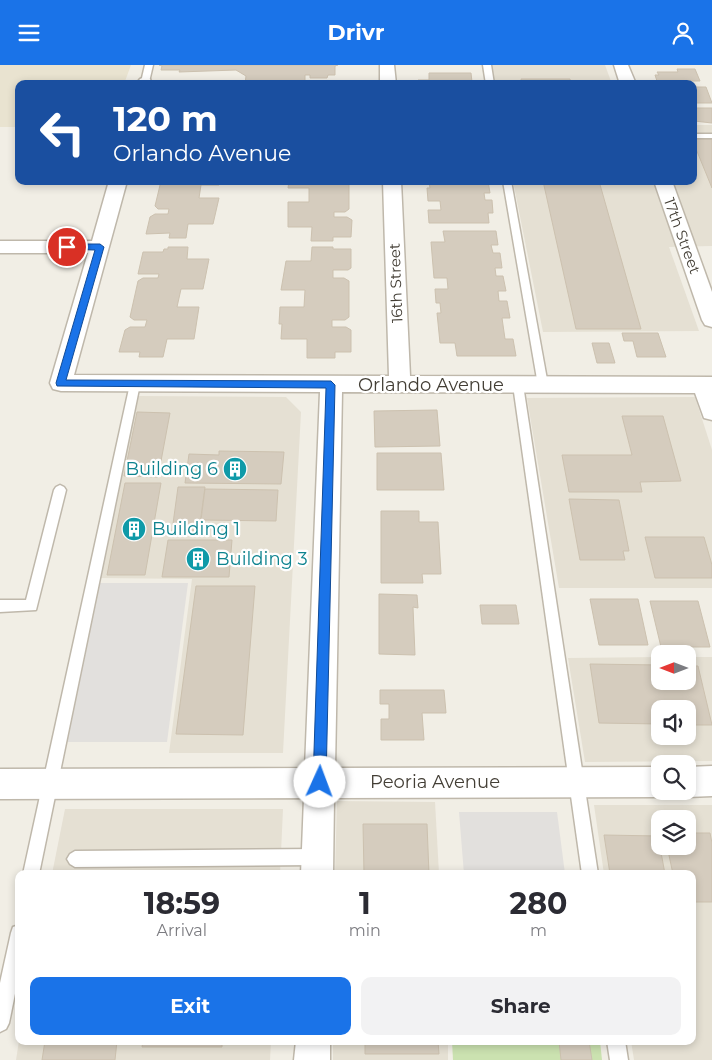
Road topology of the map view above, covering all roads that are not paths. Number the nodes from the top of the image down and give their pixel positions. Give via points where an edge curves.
1 (149, 65) edge
2 (388, 65) edge
3 (487, 65) edge
4 (621, 65) edge
5 (146, 80) edge
6 (388, 80) edge
7 (489, 80) edge
8 (627, 80) edge
9 (697, 136) edge
10 (712, 136) edge
11 (117, 185) edge
12 (392, 185) edge
13 (508, 185) edge
14 (663, 185) edge
15 (0, 247) edge
16 (100, 247) junction
17 (712, 319) edge
18 (135, 384) junction
19 (331, 385) junction
20 (400, 385) junction
21 (518, 385) junction
22 (543, 385) junction
23 (708, 385) edge
24 (712, 412) edge
25 (60, 491) dead end
26 (0, 606) edge
27 (696, 781) edge
28 (712, 781) edge
29 (320, 782) junction
30 (576, 782) junction
31 (651, 782) edge
32 (50, 783) junction
33 (0, 784) edge
34 (75, 859) dead end
35 (318, 865) edge
36 (32, 870) edge
37 (589, 870) edge
38 (15, 952) edge
39 (0, 1023) edge
40 (313, 1045) edge
41 (617, 1045) edge
42 (312, 1060) edge
43 (619, 1060) edge

1 - 5 lane
2 - 6 street
3 - 7 lane
4 - 8 street
9 - 10 lane
11 - 16 street
12 - 20 street, 16th Street
13 - 22 lane
14 - 17 street, 17th Street
15 - 16 street
16 - 18 street, Orlando Avenue via 61,383
18 - 19 street, Orlando Avenue
18 - 32 lane
19 - 20 street, Orlando Avenue
19 - 29 street
20 - 21 street, Orlando Avenue
21 - 22 street, Orlando Avenue
21 - 30 lane
22 - 23 street, Orlando Avenue
23 - 24 street
25 - 26 lane via 31,607
27 - 28 street
29 - 30 street, Peoria Avenue
29 - 32 street, Peoria Avenue
29 - 35 street
30 - 31 street, Peoria Avenue
30 - 37 lane
32 - 33 street, Peoria Avenue
32 - 36 lane
34 - 35 lane
38 - 39 lane
40 - 42 street
41 - 43 lane

